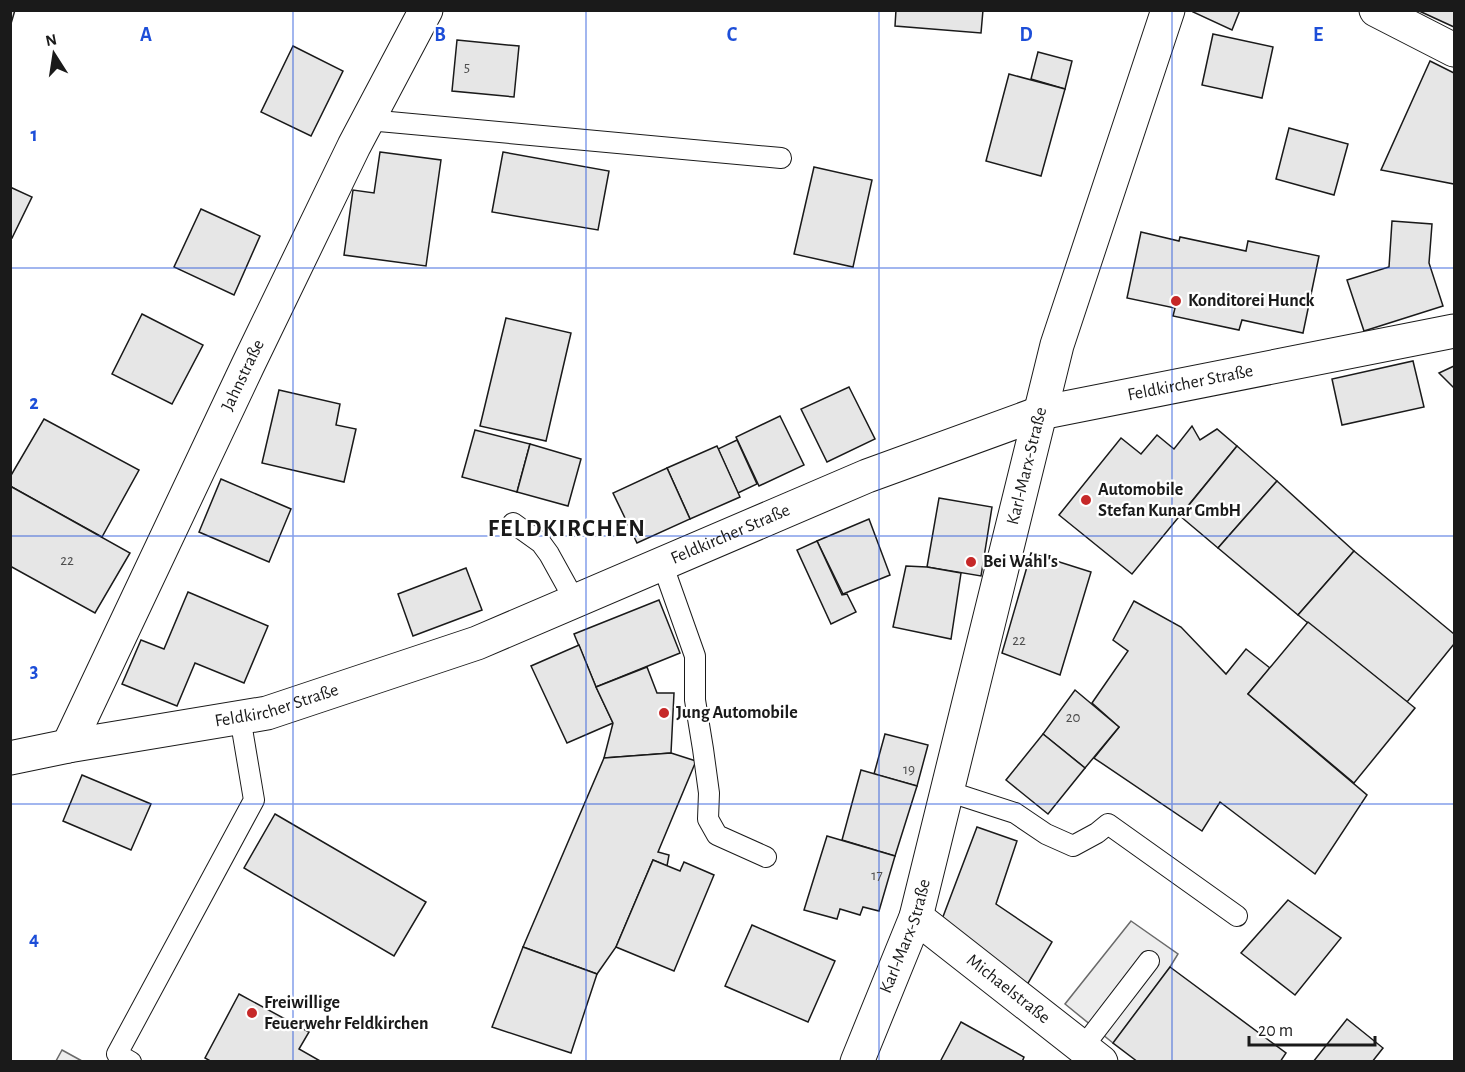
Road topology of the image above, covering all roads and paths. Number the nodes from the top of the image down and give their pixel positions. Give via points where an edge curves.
1 (426, 10) edge
2 (1168, 10) edge
3 (1376, 10) edge
4 (1455, 50) edge
5 (368, 120) junction
6 (781, 158) dead end
7 (1455, 331) edge
8 (1040, 413) junction
9 (513, 523) dead end
10 (663, 563) junction
11 (574, 601) junction
12 (240, 717) junction
13 (68, 746) junction
14 (10, 758) edge
15 (947, 791) junction
16 (766, 857) dead end
17 (1237, 916) dead end
18 (916, 917) junction
19 (1149, 961) dead end
20 (1092, 1054) edge
21 (120, 1059) edge
22 (857, 1062) edge

1 - 5 street, Jahnstraße
2 - 8 street, Karl-Marx-Straße via 1057,345
3 - 4 street
5 - 6 lane
5 - 13 street, Jahnstraße
7 - 8 street, Feldkircher Straße
8 - 10 street, Feldkircher Straße via 867,476
8 - 15 street, Karl-Marx-Straße
9 - 11 lane via 541,543
10 - 11 street, Feldkircher Straße
10 - 16 lane via 694,656 708,819 717,835
11 - 12 street, Feldkircher Straße via 477,643 267,712
12 - 13 street, Feldkircher Straße
12 - 21 lane via 254,800
13 - 14 street, Feldkircher Straße
15 - 17 lane via 1015,813 1073,846 1108,824
15 - 18 street, Karl-Marx-Straße
18 - 20 street, Michaelstraße
18 - 22 street, Karl-Marx-Straße
19 - 20 lane

